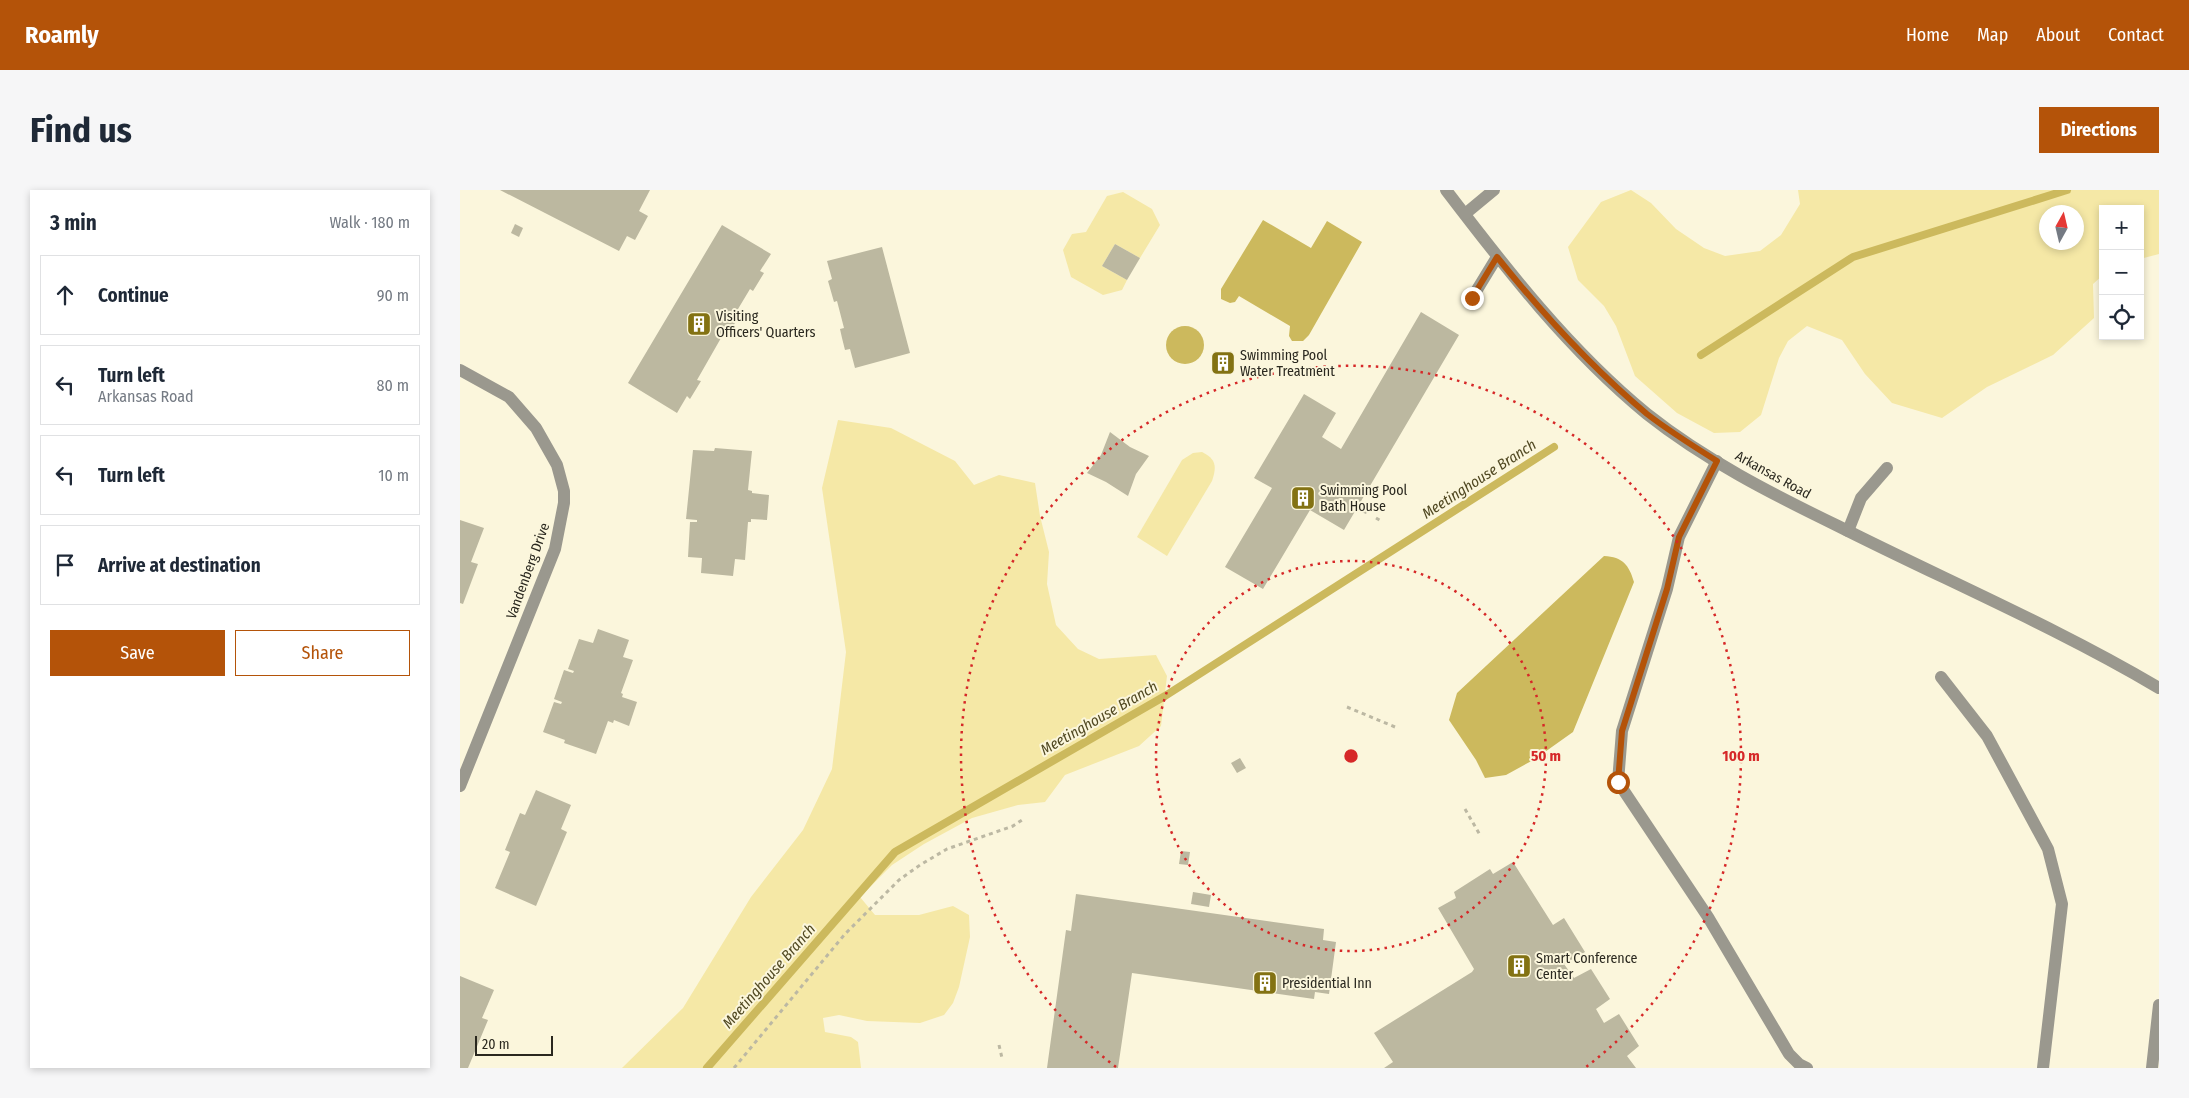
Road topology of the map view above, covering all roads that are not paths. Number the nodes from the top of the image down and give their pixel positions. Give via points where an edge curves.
1 (1446, 190) edge
2 (1494, 190) edge
3 (1465, 214) junction
4 (1497, 257) junction
5 (1472, 298) dead end
6 (460, 370) edge
7 (1717, 461) junction
8 (1887, 468) dead end
9 (1848, 531) junction
10 (1942, 677) dead end
11 (2159, 688) edge
12 (460, 786) edge
13 (2159, 1005) edge
14 (1807, 1068) edge
15 (2043, 1068) edge
16 (2152, 1068) edge

1 - 3 street, Arkansas Road
2 - 3 street
3 - 4 street, Arkansas Road
4 - 5 street
4 - 7 street, Arkansas Road via 1554,324 1614,384 1649,415
6 - 12 street, Vandenberg Drive via 509,397 536,428 557,465 564,503 555,549
7 - 9 street, Arkansas Road via 1749,481
7 - 14 street via 1679,537 1667,589 1622,731 1618,782 1708,917 1789,1054
8 - 9 street via 1861,498
9 - 11 street, Arkansas Road via 2078,643
10 - 15 street via 1986,736 2048,849 2062,904
13 - 16 street

